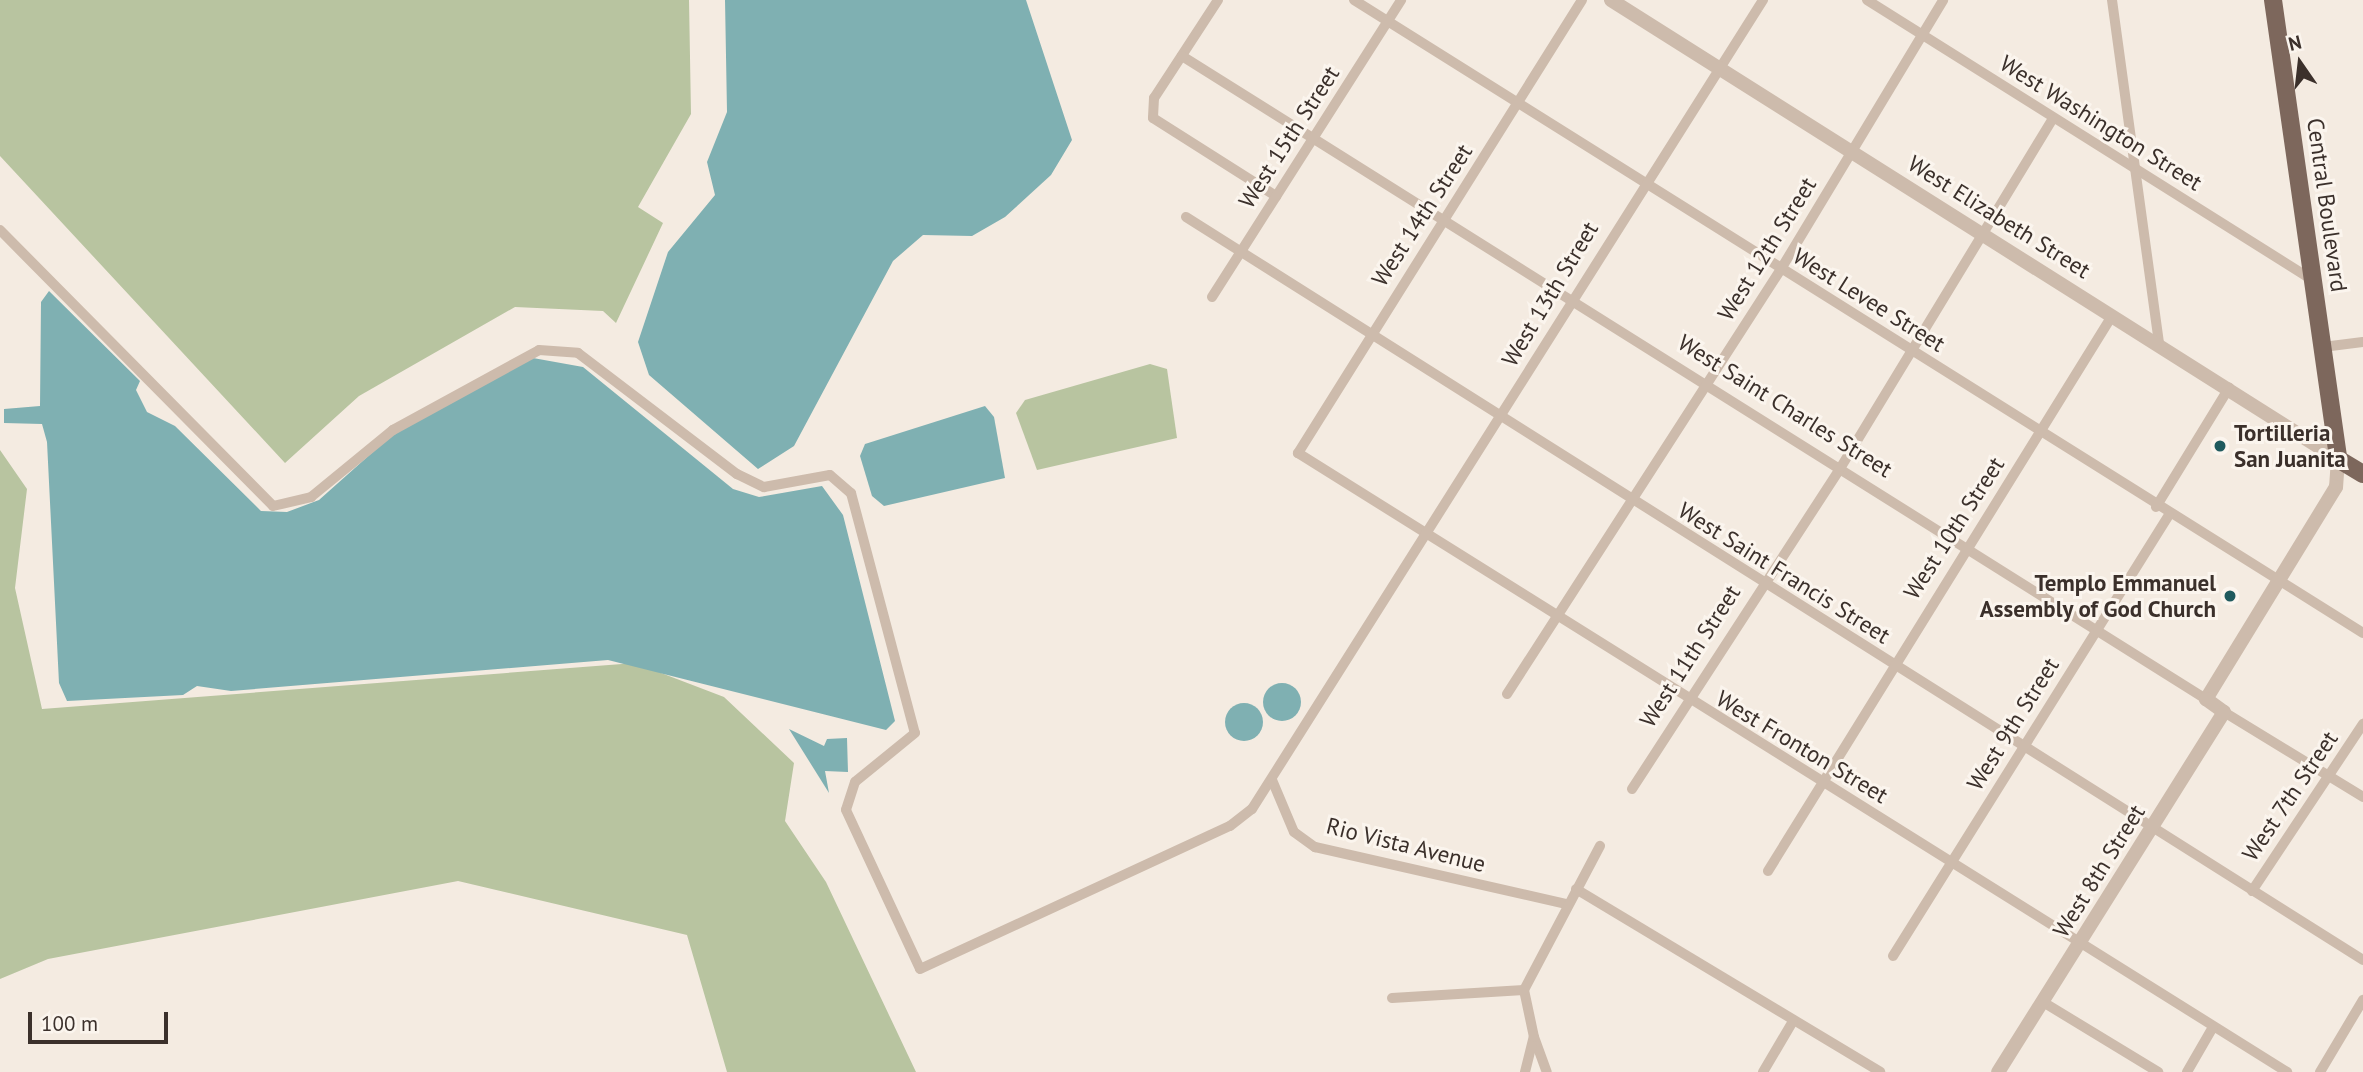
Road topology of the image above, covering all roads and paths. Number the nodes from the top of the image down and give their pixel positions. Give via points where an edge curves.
1 (1218, 0) edge
2 (1354, 0) edge
3 (1401, 0) edge
4 (1582, 0) edge
5 (1611, 0) edge
6 (1763, 0) edge
7 (1867, 0) edge
8 (1943, 0) edge
9 (2112, 0) edge
10 (2273, 0) edge
11 (1388, 22) junction
12 (1923, 36) junction
13 (1182, 56) junction
14 (1718, 67) junction
15 (1516, 106) junction
16 (2053, 119) junction
17 (1315, 138) junction
18 (1852, 156) junction
19 (2132, 166) junction
20 (1642, 185) junction
21 (1276, 196) junction
22 (1186, 217) dead end
23 (1447, 217) junction
24 (0, 230) edge
25 (1983, 234) junction
26 (1238, 252) junction
27 (1781, 269) junction
28 (2314, 281) junction
29 (1212, 297) dead end
30 (1571, 297) junction
31 (2112, 316) junction
32 (1369, 337) junction
33 (2363, 342) edge
34 (2159, 343) junction
35 (2323, 347) junction
36 (1912, 351) junction
37 (1706, 384) junction
38 (2229, 388) junction
39 (1500, 418) junction
40 (2037, 431) junction
41 (1298, 453) joint
42 (2338, 459) junction
43 (1840, 467) junction
44 (2363, 474) edge
45 (1633, 504) junction
46 (2156, 507) junction
47 (2169, 515) junction
48 (1429, 533) junction
49 (1967, 549) junction
50 (2276, 578) junction
51 (1761, 584) junction
52 (1558, 617) junction
53 (2097, 630) junction
54 (2363, 633) edge
55 (1891, 663) junction
56 (1507, 694) dead end
57 (2206, 699) junction
58 (1686, 701) junction
59 (2224, 712) junction
60 (2363, 724) edge
61 (2025, 745) junction
62 (2330, 776) junction
63 (1272, 780) junction
64 (1823, 781) junction
65 (1632, 789) dead end
66 (2363, 797) edge
67 (2155, 825) junction
68 (1600, 846) dead end
69 (1950, 864) junction
70 (1768, 871) dead end
71 (1576, 889) junction
72 (2252, 891) junction
73 (1566, 904) junction
74 (2081, 942) junction
75 (1893, 956) dead end
76 (2363, 960) edge
77 (1524, 990) junction
78 (1392, 998) dead end
79 (2363, 1000) edge
80 (2043, 1002) junction
81 (1793, 1021) junction
82 (2213, 1027) junction
83 (1534, 1037) junction
84 (1525, 1072) edge
85 (1548, 1072) edge
86 (1763, 1072) edge
87 (1880, 1072) edge
88 (1998, 1072) edge
89 (2158, 1072) edge
90 (2187, 1072) edge
91 (2287, 1072) edge
92 (2320, 1072) edge

1 - 13 street
2 - 11 street, West Levee Street
3 - 11 street, West 15th Street
4 - 15 street, West 14th Street
5 - 14 street, West Elizabeth Street
6 - 14 street, West 13th Street
7 - 12 street, West Washington Street
8 - 12 street, West 12th Street
9 - 19 street
10 - 28 main road, Central Boulevard
11 - 15 street, West Levee Street
11 - 17 street, West 15th Street
12 - 16 street, West Washington Street
12 - 18 street, West 12th Street
13 - 17 street, West Saint Charles Street
13 - 21 street via 1154,98 1153,118
14 - 18 street, West Elizabeth Street
14 - 20 street, West 13th Street
15 - 20 street, West Levee Street
15 - 23 street, West 14th Street
16 - 19 street, West Washington Street
16 - 25 street, West 11th Street
17 - 21 street, West 15th Street
17 - 23 street, West Saint Charles Street
18 - 25 street, West Elizabeth Street
18 - 27 street, West 12th Street
19 - 28 street, West Washington Street
19 - 34 street
20 - 27 street, West Levee Street
20 - 30 street, West 13th Street
21 - 26 street, West 15th Street
22 - 26 street, West Saint Francis Street
23 - 30 street, West Saint Charles Street
23 - 32 street, West 14th Street
24 - 63 street, West 13th Street via 273,506 311,497 393,430 539,350 578,352 737,474 764,488 830,475 851,493 915,733 855,782 846,810 920,969 1230,826 1243,819
25 - 31 street, West Elizabeth Street
25 - 36 street, West 11th Street
26 - 29 street, West 15th Street
26 - 32 street, West Saint Francis Street
27 - 36 street, West Levee Street
27 - 37 street, West 12th Street
28 - 35 main road, Central Boulevard
30 - 37 street, West Saint Charles Street
30 - 39 street, West 13th Street
31 - 34 street, West Elizabeth Street
31 - 40 street, West 10th Street
32 - 39 street, West Saint Francis Street
32 - 41 street, West 14th Street
33 - 35 street
34 - 38 street, West Elizabeth Street
35 - 42 main road, Central Boulevard
36 - 40 street, West Levee Street
36 - 43 street, West 11th Street
37 - 43 street, West Saint Charles Street
37 - 45 street, West 12th Street
38 - 42 street, West Elizabeth Street
38 - 46 street
39 - 45 street, West Saint Francis Street
39 - 48 street, West 13th Street
40 - 46 street, West Levee Street
40 - 49 street, West 10th Street
41 - 48 street, West Fronton Street
42 - 44 main road, West Elizabeth Street
42 - 50 street via 2336,487
43 - 49 street, West Saint Charles Street
43 - 51 street, West 11th Street
45 - 51 street, West Saint Francis Street
45 - 52 street, West 12th Street
46 - 47 street, West Levee Street
47 - 50 street, West Levee Street
47 - 53 street, West 9th Street
48 - 52 street, West Fronton Street
48 - 63 street, West 13th Street
49 - 53 street, West Saint Charles Street
49 - 55 street, West 10th Street
50 - 54 street, West Levee Street
50 - 57 street
51 - 55 street, West Saint Francis Street
51 - 58 street, West 11th Street
52 - 56 street, West 12th Street
52 - 58 street, West Fronton Street
53 - 57 street, West Saint Charles Street
53 - 61 street, West 9th Street
55 - 61 street, West Saint Francis Street
55 - 64 street, West 10th Street
57 - 59 street, West Saint Charles Street
58 - 64 street, West Fronton Street
58 - 65 street, West 11th Street
59 - 62 street, West Saint Charles Street
59 - 67 street, West 8th Street
60 - 62 street, West 7th Street
61 - 67 street, West Saint Francis Street
61 - 69 street, West 9th Street
62 - 66 street, West Saint Charles Street
62 - 72 street, West 7th Street
63 - 73 street, Rio Vista Avenue via 1294,832 1315,847
64 - 69 street, West Fronton Street
64 - 70 street, West 10th Street
67 - 72 street, West Saint Francis Street
67 - 74 street, West 8th Street
68 - 71 street
69 - 74 street, West Fronton Street
69 - 75 street, West 9th Street
71 - 73 street
71 - 81 street
72 - 76 street, West Saint Francis Street
73 - 77 street
74 - 80 street, West 8th Street
74 - 82 street, West Fronton Street
77 - 78 street
77 - 83 street
79 - 92 street
80 - 88 street, West 8th Street
80 - 89 street
81 - 86 street
81 - 87 street
82 - 90 street
82 - 91 street, West Fronton Street
83 - 84 street
83 - 85 street

